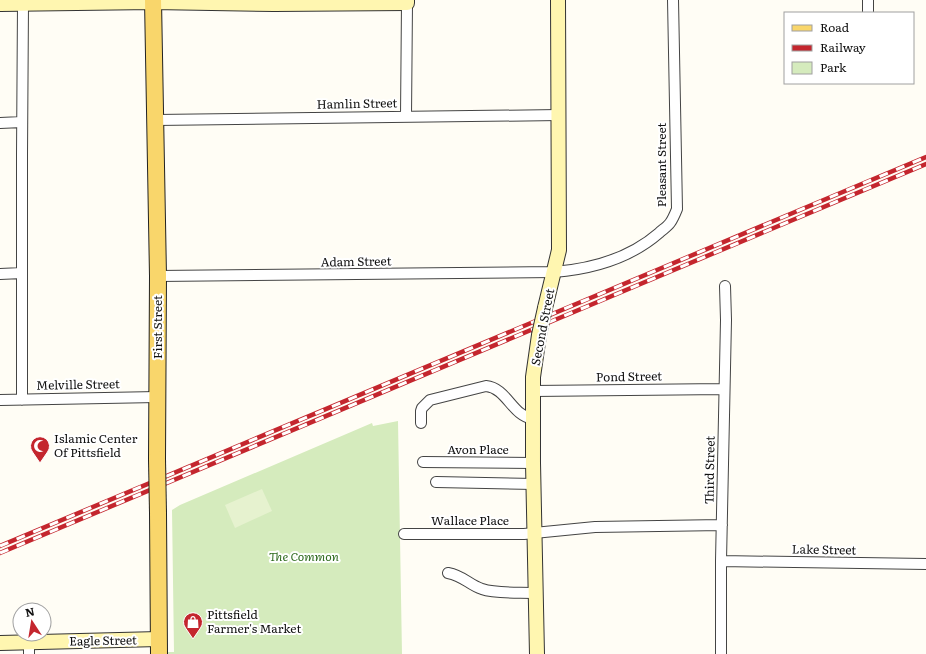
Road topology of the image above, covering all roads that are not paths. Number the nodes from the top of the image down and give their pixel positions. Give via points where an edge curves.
1 (558, 0) edge
2 (673, 0) edge
3 (868, 0) edge
4 (153, 1) edge
5 (408, 1) edge
6 (0, 4) edge
7 (23, 4) junction
8 (868, 12) edge
9 (559, 115) junction
10 (406, 116) junction
11 (156, 120) junction
12 (22, 122) junction
13 (0, 123) edge
14 (554, 272) junction
15 (22, 273) junction
16 (0, 274) edge
17 (158, 276) junction
18 (725, 286) dead end
19 (724, 389) junction
20 (534, 391) junction
21 (157, 397) junction
22 (0, 400) edge
23 (22, 400) junction
24 (533, 419) junction
25 (421, 423) dead end
26 (424, 462) dead end
27 (533, 463) junction
28 (436, 482) dead end
29 (534, 484) junction
30 (722, 525) junction
31 (404, 534) dead end
32 (535, 534) junction
33 (721, 561) junction
34 (926, 564) edge
35 (448, 573) dead end
36 (536, 593) junction
37 (0, 643) edge
38 (159, 647) edge
39 (29, 648) edge
40 (537, 654) edge
41 (721, 654) edge

1 - 9 street, Second Street
2 - 14 street, Pleasant Street via 677,209 669,224 633,252 588,268
3 - 8 street
4 - 5 street via 274,4
4 - 7 street
4 - 11 main road, First Street
5 - 10 street
6 - 7 street
7 - 12 street
9 - 10 street, Hamlin Street
9 - 14 street, Second Street via 560,230
10 - 11 street, Hamlin Street
11 - 17 main road, First Street
12 - 13 street
12 - 15 street
14 - 17 street, Adam Street
14 - 20 street, Second Street, bridge via 534,363
15 - 16 street
15 - 23 street
17 - 21 main road, First Street
18 - 19 street, Third Street
19 - 20 street, Pond Street
19 - 30 street, Third Street
20 - 24 street, Second Street
21 - 23 street, Melville Street
21 - 38 main road, First Street, bridge
22 - 23 street, Melville Street
24 - 25 street via 521,414 500,392 486,386 430,400 422,408
24 - 27 street, Second Street
26 - 27 street, Avon Place
27 - 29 street, Second Street
28 - 29 street
29 - 32 street, Second Street
30 - 32 street via 595,527
30 - 33 street, Third Street
31 - 32 street, Wallace Place
32 - 36 street, Second Street
33 - 34 street, Lake Street
33 - 41 street, Third Street
35 - 36 street via 464,578 482,589
36 - 40 street, Second Street
37 - 39 street, Eagle Street
38 - 39 street, Eagle Street

